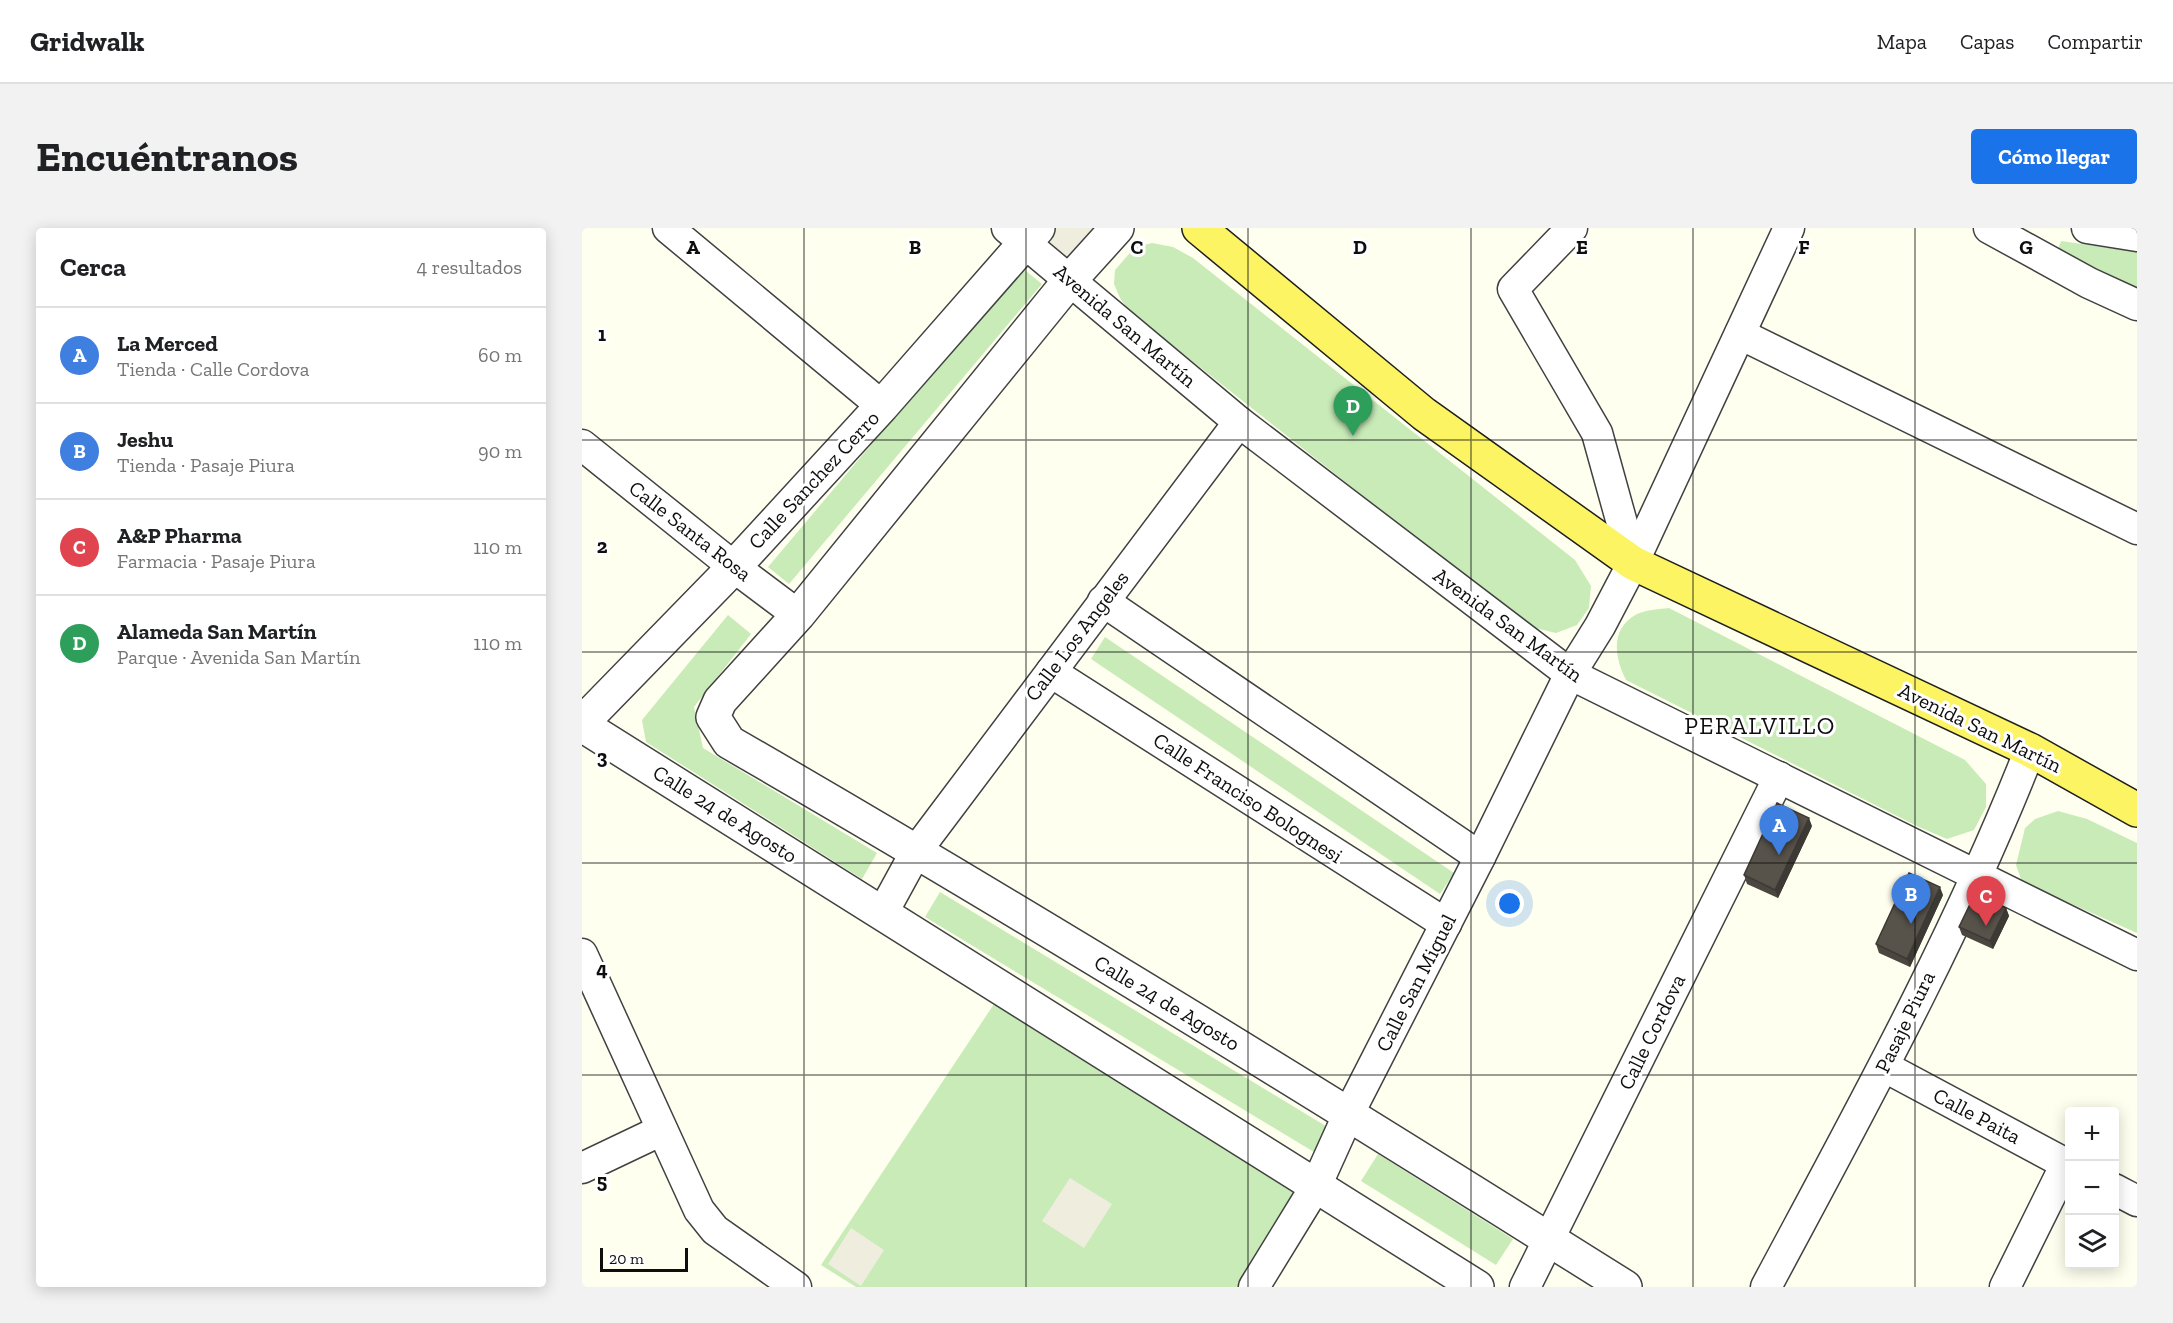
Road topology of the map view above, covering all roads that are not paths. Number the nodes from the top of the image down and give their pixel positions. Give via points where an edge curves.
1 (668, 228) edge
2 (1117, 228) edge
3 (1199, 228) edge
4 (1572, 228) edge
5 (1789, 228) edge
6 (1989, 228) edge
7 (2087, 228) edge
8 (1023, 233) edge
9 (2137, 236) edge
10 (1070, 280) junction
11 (2137, 304) edge
12 (1740, 334) junction
13 (882, 406) junction
14 (1239, 422) junction
15 (582, 445) edge
16 (2137, 529) edge
17 (1633, 564) junction
18 (734, 567) junction
19 (1103, 601) junction
20 (798, 615) junction
21 (1051, 672) junction
22 (1570, 674) junction
23 (582, 724) edge
24 (2030, 750) junction
25 (1779, 777) junction
26 (2137, 810) edge
27 (917, 850) junction
28 (1480, 857) junction
29 (1976, 875) junction
30 (882, 914) junction
31 (1446, 924) junction
32 (582, 954) edge
33 (2137, 955) edge
34 (1885, 1067) junction
35 (1349, 1113) junction
36 (662, 1131) junction
37 (2065, 1163) edge
38 (582, 1168) edge
39 (2065, 1171) edge
40 (1316, 1186) junction
41 (2119, 1191) edge
42 (2137, 1201) edge
43 (1550, 1240) junction
44 (796, 1287) edge
45 (1254, 1287) edge
46 (1477, 1287) edge
47 (1525, 1287) edge
48 (1625, 1287) edge
49 (1766, 1287) edge
50 (2005, 1287) edge

1 - 13 street
2 - 10 street
3 - 17 main road, Avenida San Martín via 1424,414
4 - 17 street via 1513,289 1597,433
5 - 12 street, Calle San Miguel
6 - 11 street via 2089,283
7 - 9 street
8 - 10 street, Avenida San Martín
8 - 13 street, Calle Sanchez Cerro
10 - 14 street, Avenida San Martín
10 - 20 street
12 - 16 street
12 - 17 street, Calle San Miguel
13 - 18 street, Calle Sanchez Cerro
14 - 19 street, Calle Los Angeles
14 - 22 street, Avenida San Martín
15 - 18 street, Calle Santa Rosa
17 - 22 street, Calle San Miguel
17 - 24 main road, Avenida San Martín
18 - 20 street, Calle Santa Rosa
18 - 23 street, Calle Sanchez Cerro
19 - 21 street, Calle Los Angeles
19 - 28 street
20 - 27 street, Calle 24 de Agosto via 720,701 714,717 729,742
21 - 27 street, Calle Los Angeles
21 - 31 street, Calle Franciso Bolognesi
22 - 25 street, Avenida San Martín
22 - 28 street, Calle San Miguel
23 - 30 street, Calle 24 de Agosto
24 - 26 main road, Avenida San Martín
24 - 29 street, Pasaje Piura
25 - 29 street, Avenida San Martín
25 - 43 street, Calle Cordova
27 - 30 street, Calle Los Angeles
27 - 35 street, Calle 24 de Agosto
28 - 31 street, Calle San Miguel
29 - 33 street, Avenida San Martín
29 - 34 street, Pasaje Piura
30 - 40 street, Calle 24 de Agosto
31 - 35 street, Calle San Miguel
32 - 36 street
34 - 37 street, Calle Paita
34 - 49 street, Pasaje Piura
35 - 40 street, Calle San Miguel
35 - 43 street, Calle 24 de Agosto
36 - 38 street
36 - 44 street via 699,1210 715,1230
39 - 50 street
40 - 45 street, Calle San Miguel
40 - 46 street, Calle 24 de Agosto
41 - 42 street
43 - 47 street, Calle Cordova
43 - 48 street, Calle 24 de Agosto

